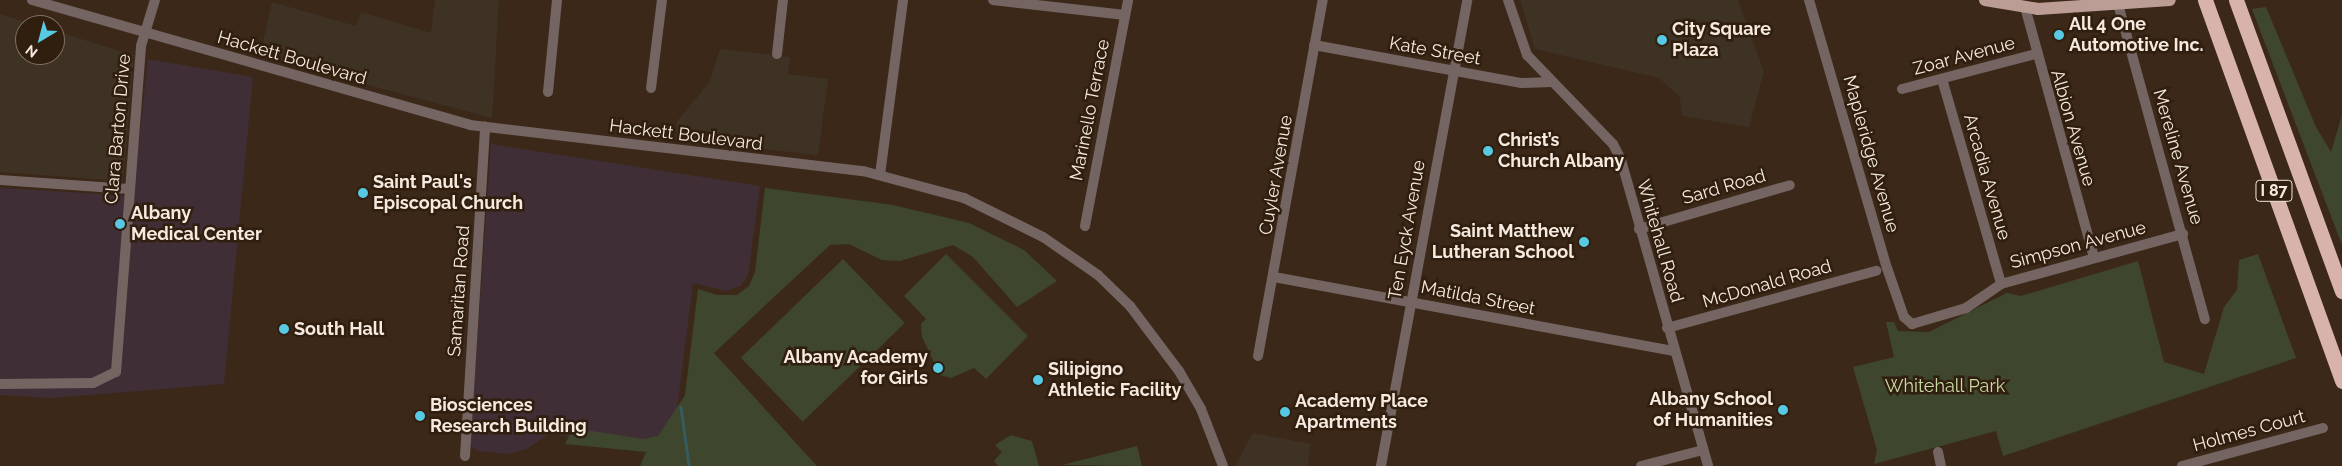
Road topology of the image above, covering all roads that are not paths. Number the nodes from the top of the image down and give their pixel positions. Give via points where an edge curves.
1 (32, 0) edge
2 (155, 0) edge
3 (557, 0) edge
4 (662, 0) edge
5 (783, 0) edge
6 (903, 0) edge
7 (993, 0) edge
8 (1128, 0) edge
9 (1322, 0) edge
10 (1467, 0) edge
11 (1508, 0) edge
12 (1809, 0) edge
13 (1985, 0) edge
14 (2169, 0) edge
15 (2205, 0) edge
16 (2236, 0) edge
17 (2144, 1) edge
18 (2118, 4) junction
19 (2025, 7) junction
20 (1125, 15) junction
21 (147, 32) junction
22 (1314, 45) junction
23 (777, 54) dead end
24 (2035, 54) junction
25 (1453, 71) junction
26 (1942, 79) junction
27 (1551, 82) junction
28 (650, 88) dead end
29 (1902, 89) dead end
30 (548, 92) dead end
31 (485, 127) junction
32 (880, 175) junction
33 (0, 180) edge
34 (1790, 185) dead end
35 (128, 189) junction
36 (1085, 226) dead end
37 (1639, 229) junction
38 (2183, 234) junction
39 (2094, 257) junction
40 (1876, 271) dead end
41 (1274, 277) junction
42 (2001, 284) junction
43 (2342, 291) edge
44 (1411, 301) junction
45 (1904, 318) joint
46 (2204, 319) dead end
47 (1668, 328) junction
48 (1674, 351) junction
49 (1258, 356) dead end
50 (2342, 381) edge
51 (0, 384) edge
52 (2323, 428) dead end
53 (1703, 450) junction
54 (1938, 452) dead end
55 (465, 456) dead end
56 (1223, 466) edge
57 (1381, 466) edge
58 (1641, 466) edge
59 (1708, 466) edge
60 (1942, 466) edge
61 (2182, 466) edge

1 - 21 street, Hackett Boulevard
2 - 21 street, Clara Barton Drive
3 - 30 street
4 - 28 street
5 - 23 street
6 - 32 street
7 - 20 street
8 - 20 street, Marinello Terrace
9 - 22 street, Cuyler Avenue
10 - 25 street, Ten Eyck Avenue
11 - 27 street, Whitehall Road via 1520,44
12 - 45 street, Mapleridge Avenue
13 - 19 main road
14 - 17 main road
15 - 50 highway, I 87
16 - 43 highway, I 87
17 - 18 main road
18 - 19 main road
18 - 38 street, Mereline Avenue
19 - 24 street, Albion Avenue
20 - 36 street, Marinello Terrace
21 - 31 street, Hackett Boulevard
21 - 35 street, Clara Barton Drive via 141,46
22 - 25 street, Kate Street
22 - 41 street, Cuyler Avenue
24 - 26 street, Zoar Avenue
24 - 39 street, Albion Avenue
25 - 27 street, Kate Street via 1522,83
25 - 44 street, Ten Eyck Avenue
26 - 29 street, Zoar Avenue
26 - 42 street, Arcadia Avenue
27 - 37 street, Whitehall Road via 1613,144
31 - 32 street, Hackett Boulevard
31 - 55 street, Samaritan Road
32 - 56 street, Hackett Boulevard via 964,198 1010,219 1098,276 1150,329 1180,371 1201,409
33 - 35 street
34 - 37 street, Sard Road
35 - 51 street, Clara Barton Drive via 118,364 112,377 93,383
37 - 47 street, Whitehall Road
38 - 39 street, Simpson Avenue
38 - 46 street, Mereline Avenue
39 - 42 street, Simpson Avenue
40 - 47 street, McDonald Road
41 - 44 street, Matilda Street
41 - 49 street, Cuyler Avenue
42 - 45 street, Simpson Avenue via 1953,314 1912,324
44 - 48 street, Matilda Street
44 - 57 street, Ten Eyck Avenue
47 - 48 street, Whitehall Road
48 - 53 street, Whitehall Road
52 - 61 street, Holmes Court
53 - 58 street
53 - 59 street, Whitehall Road
54 - 60 street

